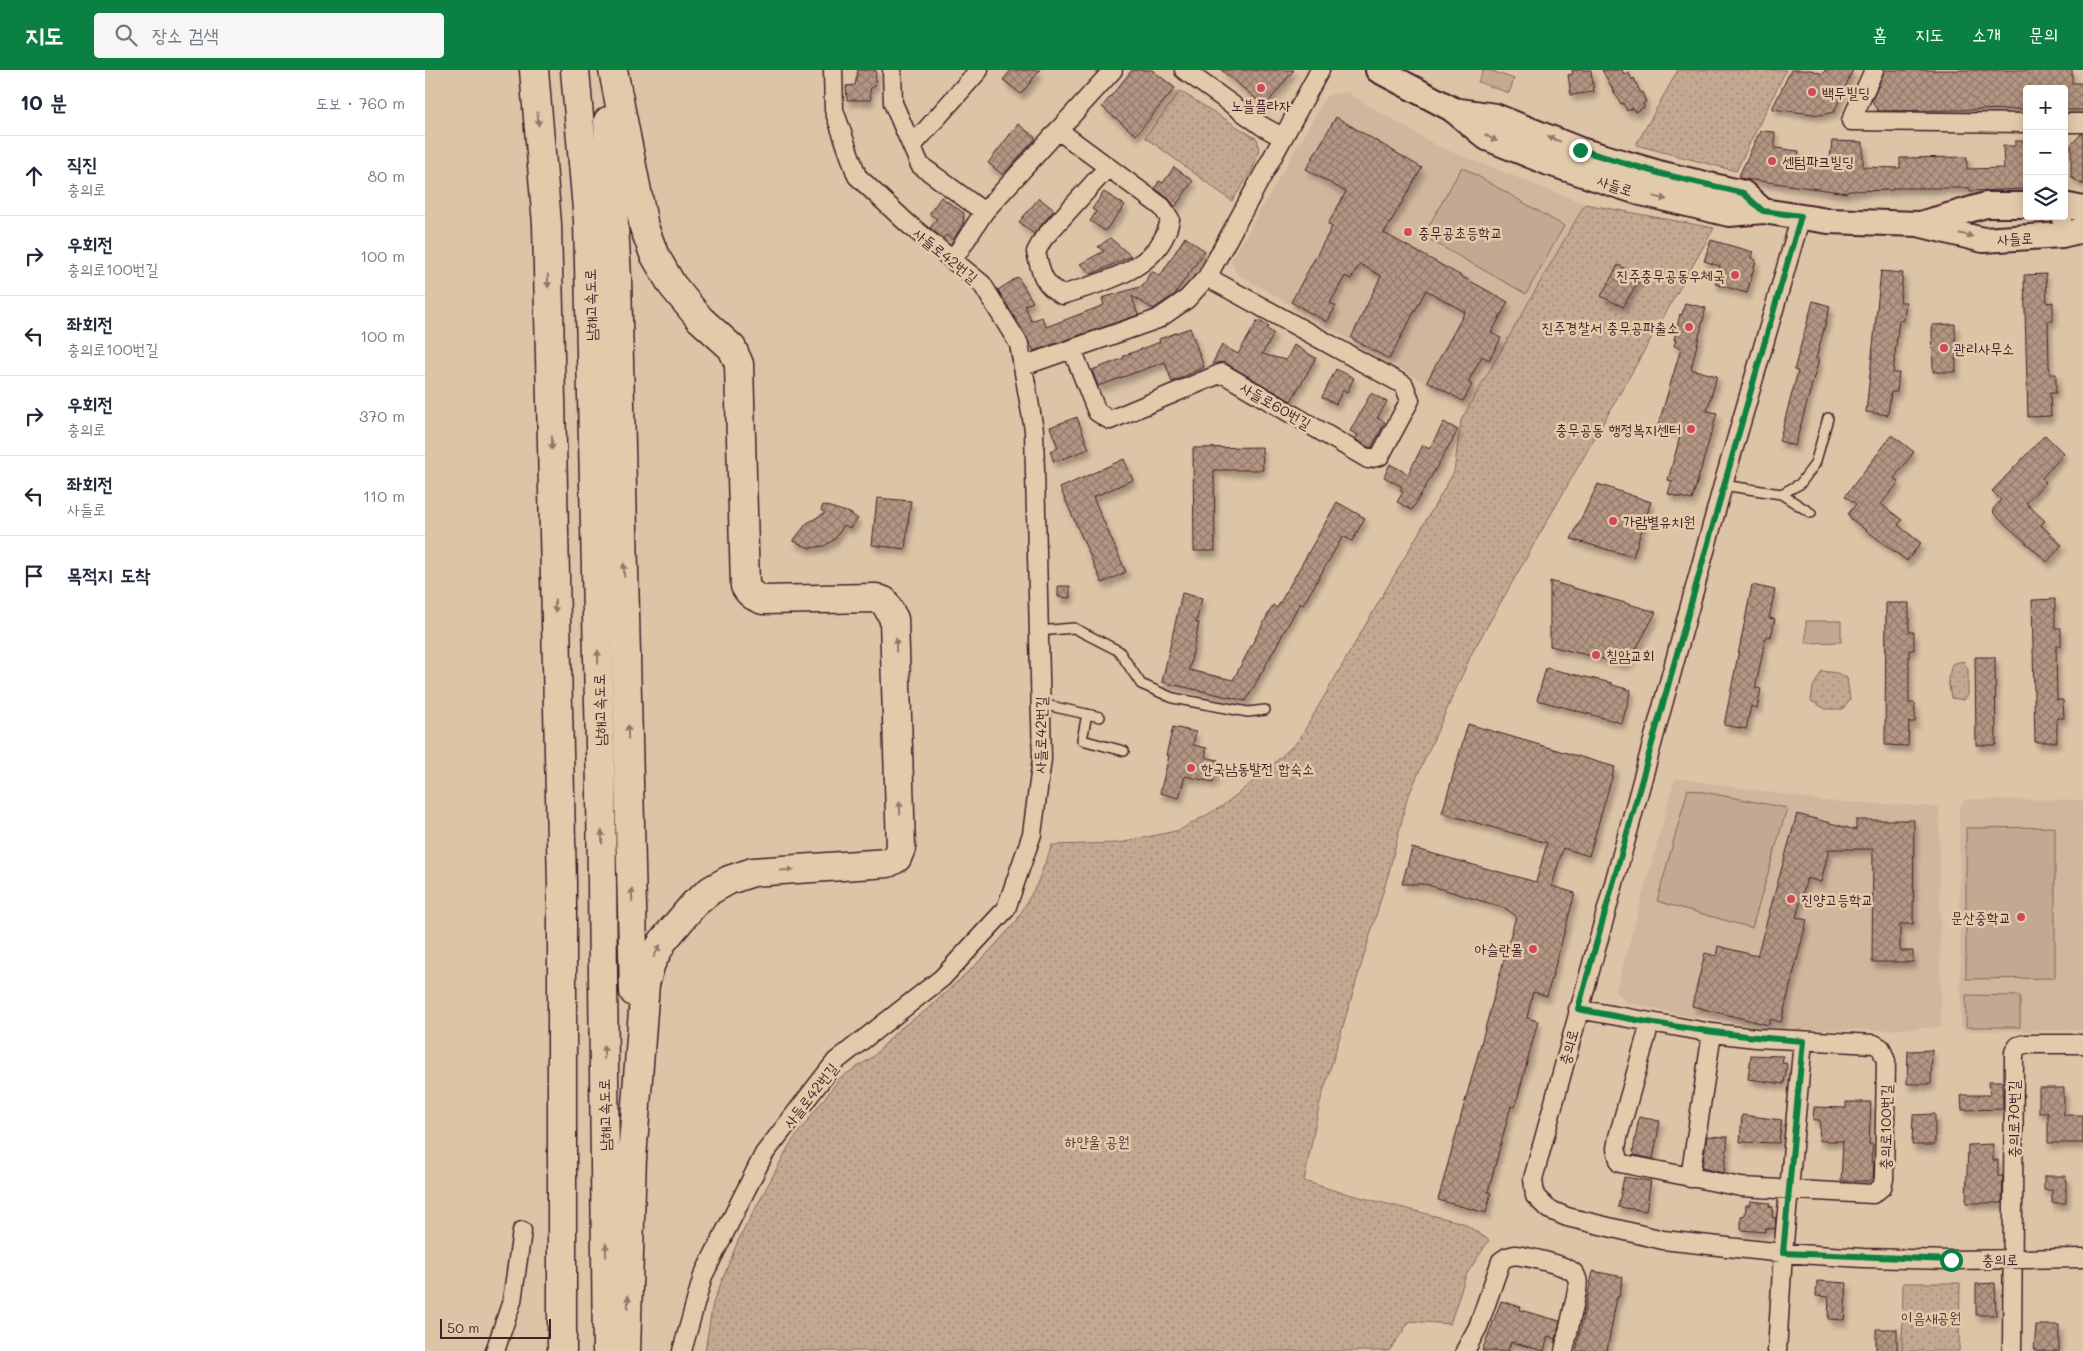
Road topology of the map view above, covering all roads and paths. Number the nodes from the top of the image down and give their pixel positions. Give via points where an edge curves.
1 (534, 70) edge
2 (575, 70) edge
3 (604, 70) edge
4 (613, 70) edge
5 (833, 70) edge
6 (892, 70) edge
7 (979, 70) edge
8 (1113, 70) edge
9 (1184, 70) edge
10 (1320, 70) edge
11 (1378, 70) edge
12 (1874, 70) edge
13 (2023, 122) edge
14 (2083, 122) edge
15 (2068, 123) edge
16 (1058, 130) junction
17 (1282, 137) junction
18 (912, 146) junction
19 (1108, 167) junction
20 (2023, 205) edge
21 (2068, 206) edge
22 (2083, 208) edge
23 (984, 212) junction
24 (1801, 216) junction
25 (1918, 224) junction
26 (2069, 227) edge
27 (953, 260) junction
28 (1207, 276) junction
29 (1072, 349) junction
30 (1023, 366) junction
31 (1828, 418) dead end
32 (1723, 485) junction
33 (1781, 494) junction
34 (1811, 513) dead end
35 (1039, 631) junction
36 (1041, 704) junction
37 (1265, 710) dead end
38 (1087, 714) junction
39 (1101, 717) dead end
40 (1124, 751) dead end
41 (1578, 1009) junction
42 (1650, 1023) junction
43 (1712, 1033) junction
44 (1803, 1041) junction
45 (2083, 1044) edge
46 (631, 1172) junction
47 (1689, 1178) junction
48 (1789, 1191) junction
49 (522, 1231) dead end
50 (1783, 1253) junction
51 (2083, 1258) edge
52 (2013, 1259) junction
53 (495, 1351) edge
54 (562, 1351) edge
55 (607, 1351) edge
56 (626, 1351) edge
57 (682, 1351) edge
58 (1465, 1351) edge
59 (1564, 1351) edge
60 (1777, 1351) edge
61 (2012, 1351) edge

1 -> 54 highway via 547,224 561,855
55 -> 2 highway, 남해고속도로 via 601,789 588,221
46 -> 3 highway via 635,1022 618,308
46 -> 4 highway via 645,984 651,963 677,922 711,890 753,872 888,863 897,858 901,848 894,619 884,601 876,598 763,600 748,592 745,586 739,364 732,348 700,319 672,284 654,254 644,228
5 - 27 street, 사들로42번길 via 834,110 857,176
6 - 18 street via 893,103
7 - 18 street
8 - 16 street
9 - 17 street
10 - 17 street
11 - 24 street, 사들로 via 1452,109 1487,138 1558,166 1641,193 1729,214 1763,211
12 - 13 street via 1851,121
14 - 15 street
16 - 19 street
16 - 23 street
17 - 28 street
18 - 23 street via 920,165
19 - 19 street via 1162,207 1170,219 1167,232 1148,259 1127,273 1062,295 1050,288 1040,271 1036,252 1043,239
20 - 25 street, 사들로 via 1985,206
21 - 22 street
23 - 27 street
24 - 25 street, 사들로 via 1828,221
24 - 32 street, 충의로
25 -> 26 street, 사들로 via 1983,240
27 - 30 street, 사들로42번길 via 982,284 1019,344
28 - 29 street via 1187,299 1158,319
28 - 29 street, 사들로60번길 via 1404,385 1410,400 1380,456 1368,459 1221,373 1110,420 1097,412
29 - 30 street
30 - 35 street, 사들로42번길 via 1034,430
31 - 33 lane via 1815,464 1800,484
32 - 33 lane
32 - 41 street, 충의로
33 - 34 lane
35 - 36 street, 사들로42번길
35 - 37 lane via 1074,628 1119,650 1141,684 1173,698 1248,712
36 - 38 lane
36 - 57 street, 사들로42번길 via 1042,759 1032,834 1006,909 942,978 836,1061 764,1154 703,1276
38 - 39 lane
38 - 40 lane via 1082,740
41 - 42 street
41 - 50 street, 충의로 via 1533,1179 1535,1196 1548,1209 1567,1217 1663,1240
42 - 43 street
42 - 47 street via 1616,1149 1620,1162
43 - 44 street
43 - 47 street
44 - 48 street
44 - 48 street, 충의로100번길 via 1874,1044 1881,1048 1886,1061 1884,1179 1881,1188 1873,1194
45 - 52 street, 충의로70번길 via 2025,1044 2014,1052
56 -> 46 highway
47 - 48 street
48 - 50 street
49 - 53 street via 512,1301
50 - 52 street, 충의로 via 1938,1260
50 - 60 street
51 - 52 street, 충의로
52 - 61 street
58 - 59 street via 1478,1327 1501,1261 1515,1255 1564,1268 1576,1277 1579,1284

